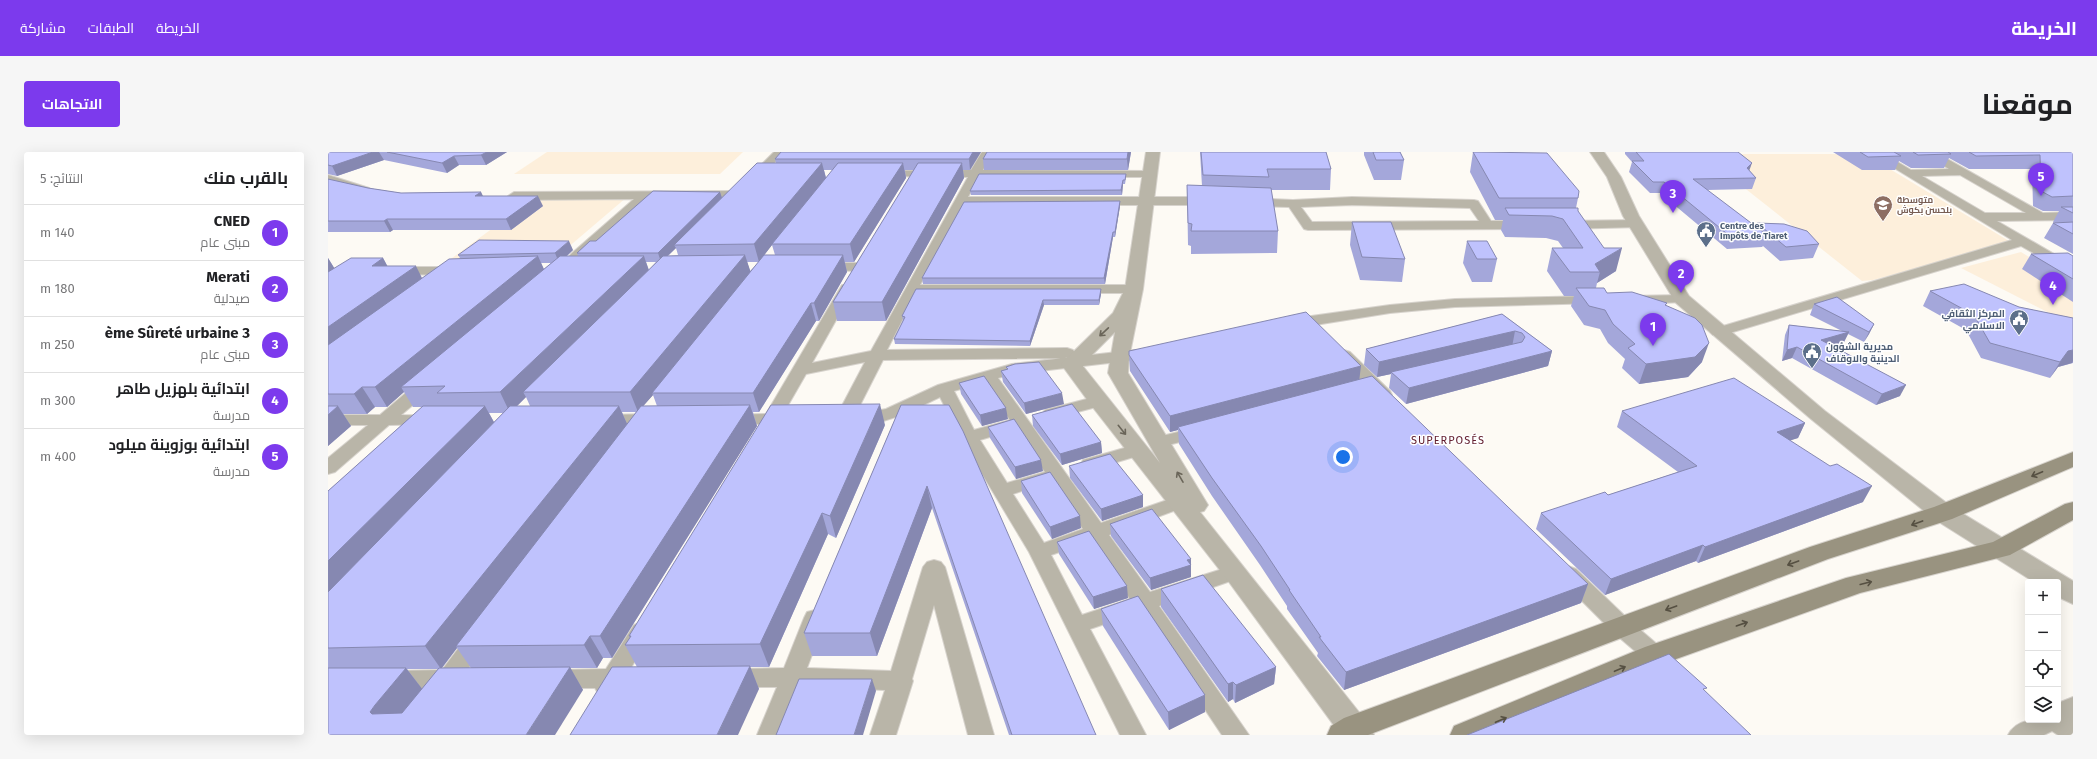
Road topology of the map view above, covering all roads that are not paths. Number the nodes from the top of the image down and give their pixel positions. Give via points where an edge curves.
1 (780, 152) edge
2 (987, 152) edge
3 (1153, 152) edge
4 (1612, 152) edge
5 (1873, 152) edge
6 (1927, 152) edge
7 (1597, 153) edge
8 (1961, 172) junction
9 (870, 173) edge
10 (917, 173) junction
11 (974, 173) junction
12 (1908, 173) junction
13 (1150, 174) junction
14 (1614, 177) junction
15 (329, 179) edge
16 (904, 193) edge
17 (378, 194) edge
18 (645, 195) junction
19 (737, 195) junction
20 (498, 196) edge
21 (1146, 200) junction
22 (960, 201) junction
23 (1222, 201) edge
24 (1237, 201) edge
25 (1293, 204) junction
26 (721, 211) edge
27 (2042, 216) junction
28 (2073, 216) edge
29 (1982, 217) junction
30 (1637, 224) junction
31 (1487, 225) junction
32 (2023, 242) junction
33 (812, 267) edge
34 (572, 268) edge
35 (379, 271) edge
36 (454, 271) junction
37 (469, 271) edge
38 (2073, 271) edge
39 (435, 285) edge
40 (911, 289) junction
41 (1134, 289) junction
42 (1682, 299) junction
43 (1311, 320) junction
44 (1272, 328) edge
45 (1718, 332) junction
46 (1150, 352) edge
47 (877, 355) junction
48 (1076, 358) junction
49 (1119, 358) junction
50 (800, 370) junction
51 (438, 374) edge
52 (988, 375) junction
53 (944, 389) junction
54 (658, 401) edge
55 (1098, 401) junction
56 (1397, 407) edge
57 (902, 409) junction
58 (674, 419) edge
59 (711, 419) edge
60 (772, 419) junction
61 (808, 419) edge
62 (328, 420) edge
63 (385, 420) junction
64 (446, 420) edge
65 (583, 420) edge
66 (644, 420) junction
67 (1022, 422) junction
68 (1221, 426) edge
69 (893, 431) edge
70 (969, 437) junction
71 (629, 438) edge
72 (759, 440) edge
73 (1160, 442) junction
74 (1138, 450) junction
75 (2073, 459) edge
76 (328, 468) edge
77 (1057, 474) junction
78 (1003, 491) junction
79 (1180, 502) junction
80 (2073, 510) edge
81 (1943, 513) junction
82 (1096, 532) junction
83 (2001, 549) junction
84 (1039, 552) junction
85 (1553, 559) edge
86 (1234, 572) junction
87 (2049, 579) edge
88 (2061, 586) edge
89 (2073, 594) edge
90 (824, 598) edge
91 (1143, 602) junction
92 (650, 617) edge
93 (1077, 625) junction
94 (1622, 627) junction
95 (486, 629) edge
96 (1654, 655) junction
97 (1677, 675) edge
98 (790, 677) junction
99 (612, 678) junction
100 (644, 678) edge
101 (713, 678) edge
102 (448, 679) junction
103 (472, 679) edge
104 (534, 679) edge
105 (373, 680) edge
106 (901, 681) junction
107 (433, 698) edge
108 (598, 703) edge
109 (2073, 707) edge
110 (2061, 713) edge
111 (2043, 723) edge
112 (2060, 723) edge
113 (1352, 732) edge
114 (2073, 732) edge
115 (770, 735) edge
116 (883, 735) edge
117 (981, 735) edge
118 (1133, 735) edge
119 (1236, 735) edge
120 (1465, 735) edge
121 (2021, 735) edge

1 - 19 street via 766,174
2 - 11 street
3 - 13 street
4 - 14 street
5 - 12 street
6 - 8 street
7 - 14 street
8 - 12 street
8 - 27 street
9 - 10 street
10 - 11 street
10 - 16 street
11 - 13 street
11 - 22 street
12 - 29 street
13 - 21 street
14 - 30 street
15 - 17 street
18 - 19 street
18 - 20 street
18 - 34 street
19 - 26 street
21 - 22 street
21 - 23 street
21 - 41 street
22 - 40 street
24 - 25 street
25 - 31 street via 1308,226
25 - 31 street via 1352,201 1474,204
27 - 28 street
27 - 29 street
29 - 32 street
30 - 31 street
30 - 42 street
32 - 38 street
32 - 45 street
33 - 50 street via 863,260
35 - 36 street
36 - 37 street
36 - 39 street
40 - 41 street
40 - 47 street
41 -> 48 street via 1121,316
41 - 49 street
42 - 43 street via 1454,303
42 - 45 street
43 - 44 street
43 - 56 street via 1328,338 1357,360 1375,386
45 - 81 street
46 - 49 street
47 - 48 street
47 - 50 street
47 - 57 street via 837,419 868,419
48 - 49 street
48 - 52 street
48 - 55 street
49 - 73 street via 1118,373
50 - 60 street
51 - 63 street
52 - 53 street
52 - 67 street
53 - 57 street
53 - 70 street
54 - 66 street
55 - 67 street
55 -> 74 street
57 - 69 street
58 - 66 street
59 - 60 street
60 - 61 street
60 - 72 street
62 - 63 street
63 - 64 street
63 - 76 street
65 - 66 street
66 - 71 street
67 - 70 street
67 - 77 street
68 - 73 street
70 - 78 street
86 -> 73 street
74 - 77 street
74 - 79 street
75 -> 81 main road
77 - 78 street
77 - 82 street
78 - 84 street
79 - 82 street
79 - 86 street
80 - 83 main road
81 - 83 street
81 -> 94 main road via 1819,553
82 - 84 street
82 - 91 street
83 - 87 street
96 -> 83 main road via 1855,585
84 - 93 street
85 - 94 street
86 - 91 street
86 - 113 street
88 - 89 street
90 - 98 street
91 - 93 street
91 - 119 street
92 - 99 street
93 - 118 street
94 - 96 street
94 - 113 main road
95 - 102 street
96 - 97 street
120 -> 96 main road
98 - 101 street
98 - 106 street
98 - 115 street
99 - 100 street
99 - 104 street
99 - 108 street
102 - 103 street
102 - 105 street
102 - 107 street
106 - 116 street
106 - 117 street via 934,567
109 - 110 street
111 - 121 street
112 - 114 street

